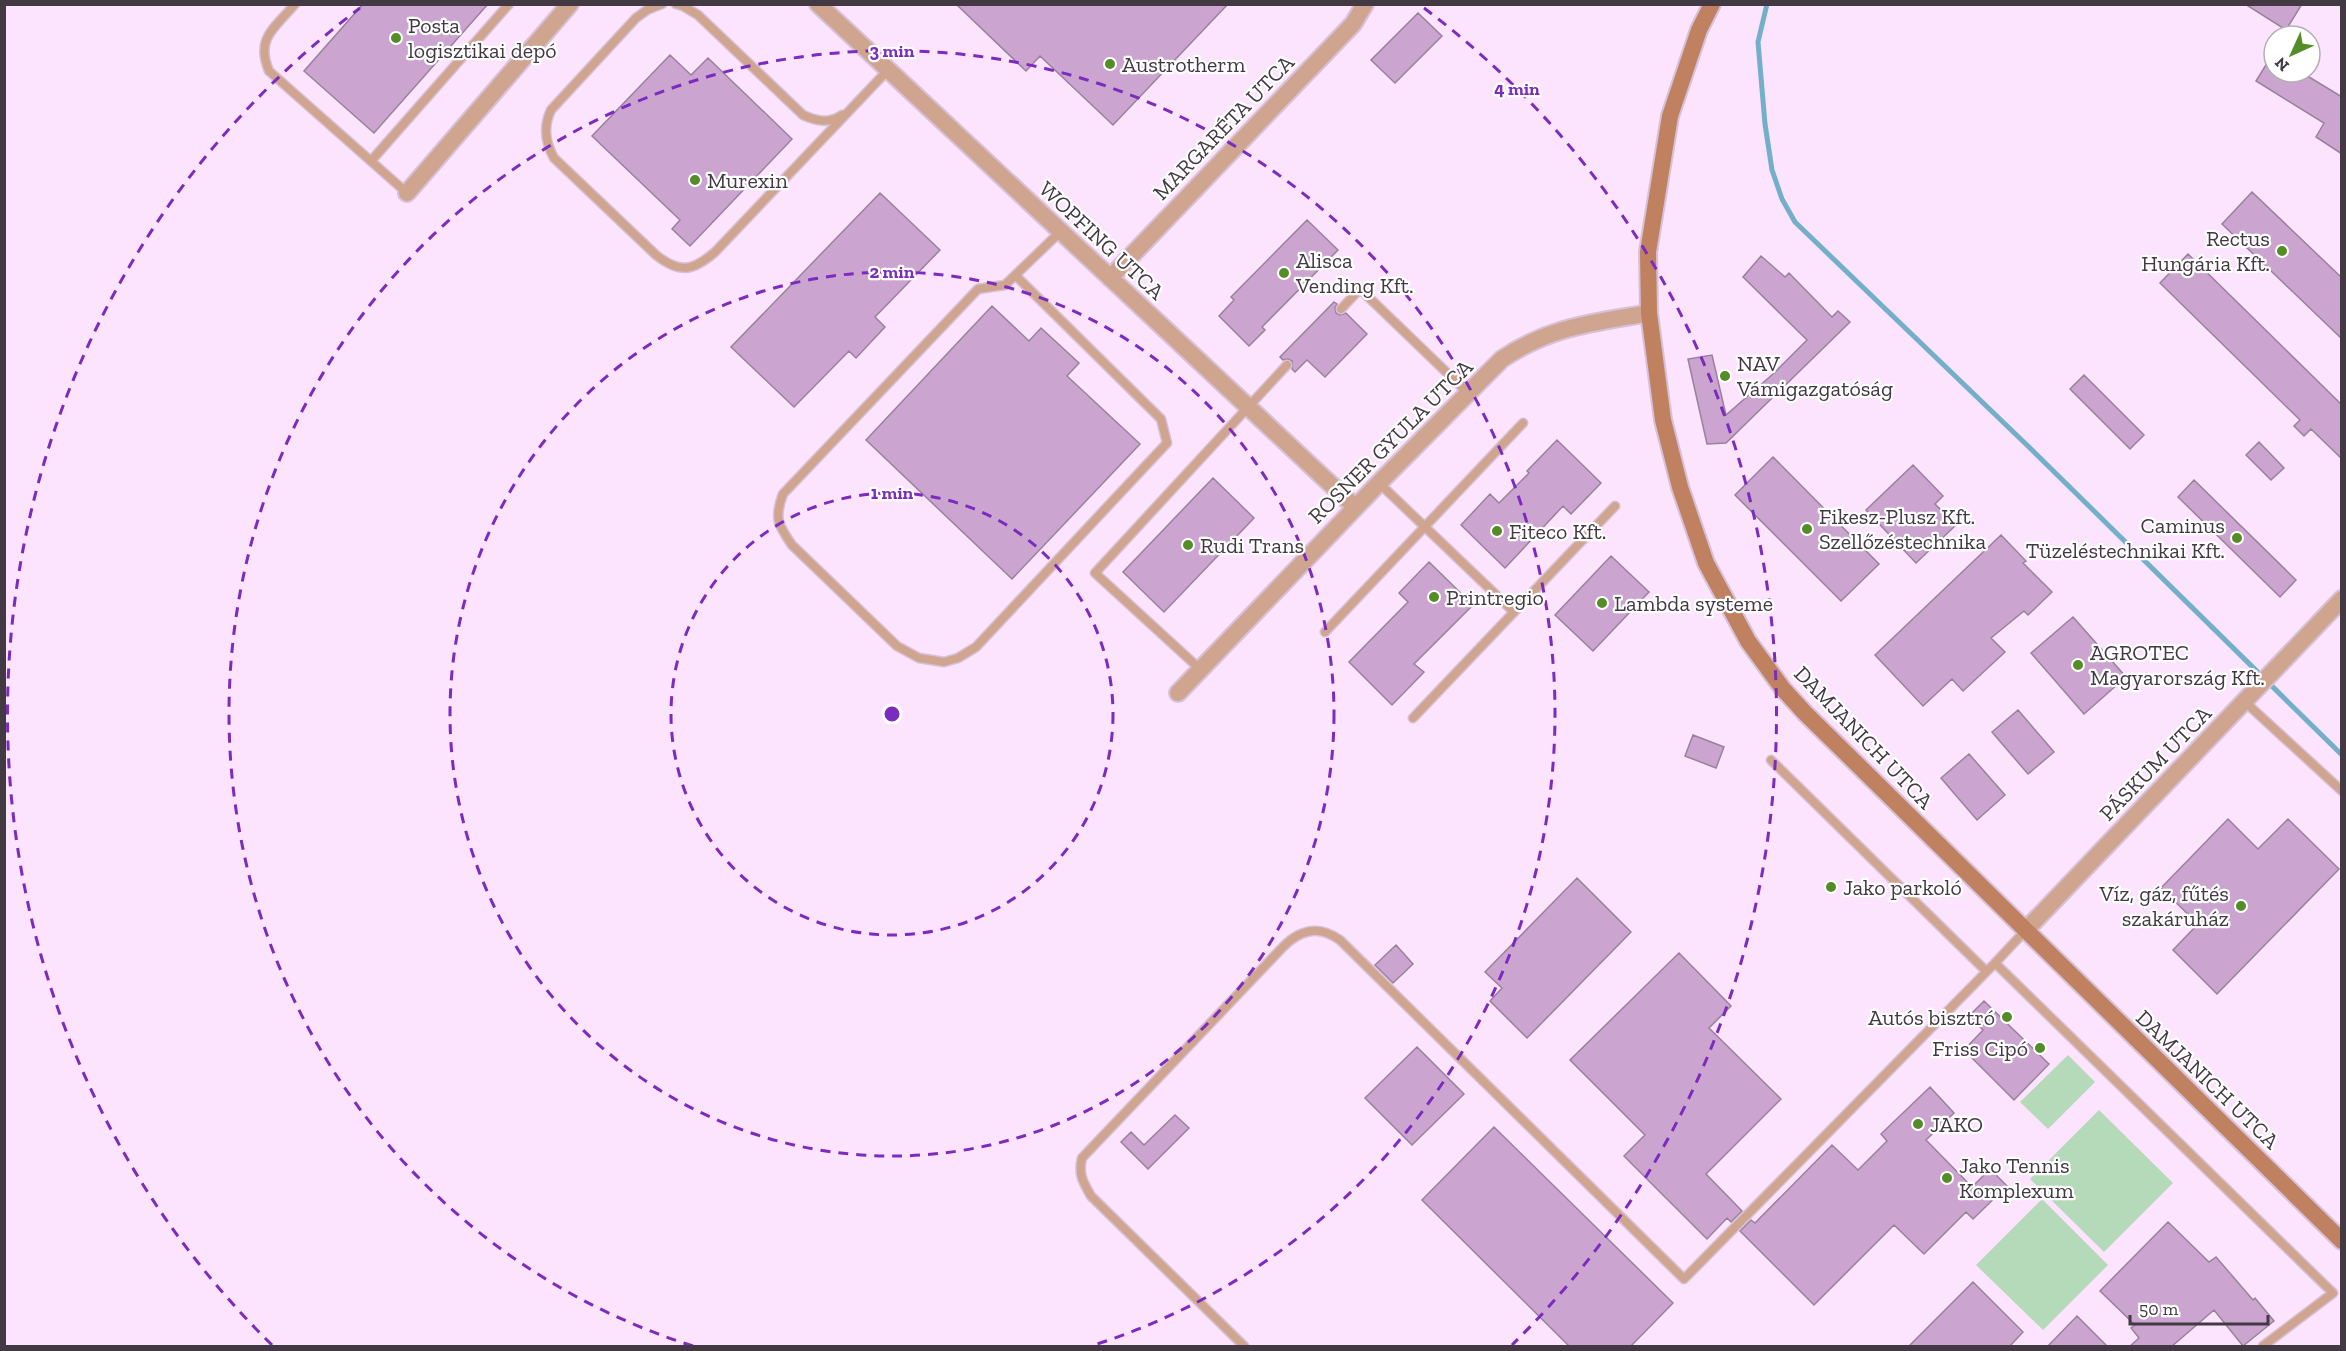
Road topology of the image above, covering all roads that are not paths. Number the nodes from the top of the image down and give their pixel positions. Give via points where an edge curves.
1 (295, 4) edge
2 (510, 4) edge
3 (570, 4) edge
4 (662, 4) edge
5 (676, 4) edge
6 (818, 4) edge
7 (1365, 4) edge
8 (1712, 4) edge
9 (888, 70) junction
10 (848, 112) junction
11 (371, 161) junction
12 (407, 193) joint
13 (1060, 231) junction
14 (1015, 275) junction
15 (1110, 278) junction
16 (1341, 309) dead end
17 (1649, 313) junction
18 (1287, 365) dead end
19 (1468, 393) junction
20 (1248, 408) junction
21 (1523, 423) dead end
22 (1379, 483) junction
23 (1615, 506) dead end
24 (1355, 507) junction
25 (1425, 526) junction
26 (2342, 599) edge
27 (1514, 612) junction
28 (1325, 632) dead end
29 (1200, 669) junction
30 (1178, 693) dead end
31 (2248, 699) junction
32 (1413, 718) dead end
33 (1772, 760) dead end
34 (2342, 791) edge
35 (2025, 931) junction
36 (1995, 963) junction
37 (1986, 971) junction
38 (2342, 1241) edge
39 (1244, 1347) edge
40 (2263, 1347) edge

1 - 11 lane via 265,39 262,56 268,71
2 - 11 lane
3 - 12 street
4 - 10 lane via 647,10 628,27 551,110 545,129 555,158 667,264 687,268 700,265
5 - 10 lane via 698,15 803,115 825,121
6 - 9 street, WOPFING UTCA
7 - 15 street, MARGARÉTA UTCA via 1353,24
8 - 17 main road, DAMJANICH UTCA via 1699,30 1670,116 1648,252
9 - 10 lane
9 - 13 street, WOPFING UTCA
11 - 12 lane
13 - 14 lane
13 - 15 street, WOPFING UTCA
14 - 14 lane via 1005,285 978,289 783,494 777,509 779,527 792,545 897,646 919,658 944,662 976,647 1167,443 1161,419
15 - 20 street, WOPFING UTCA
16 - 19 lane via 1360,289
17 - 19 street, ROSNER GYULA UTCA via 1547,334 1502,359
17 - 35 main road, DAMJANICH UTCA via 1663,420 1680,487 1706,562 1748,641 1805,713
18 - 20 lane
19 - 22 street, ROSNER GYULA UTCA
20 - 24 street, WOPFING UTCA
20 - 29 lane via 1095,573
21 - 25 lane
22 - 24 street, ROSNER GYULA UTCA
22 - 25 lane
23 - 27 lane
24 - 29 street, ROSNER GYULA UTCA
25 - 27 lane
25 - 28 lane
26 - 31 street, PÁSKUM UTCA
27 - 32 lane
29 - 30 street, ROSNER GYULA UTCA
31 - 34 lane
31 - 35 street, PÁSKUM UTCA
33 - 37 lane
35 - 36 lane
35 - 38 main road, DAMJANICH UTCA
36 - 37 lane
36 - 40 lane via 2333,1293
37 - 39 lane via 1684,1279 1340,940 1318,930 1297,936 1082,1158 1079,1171 1091,1196

